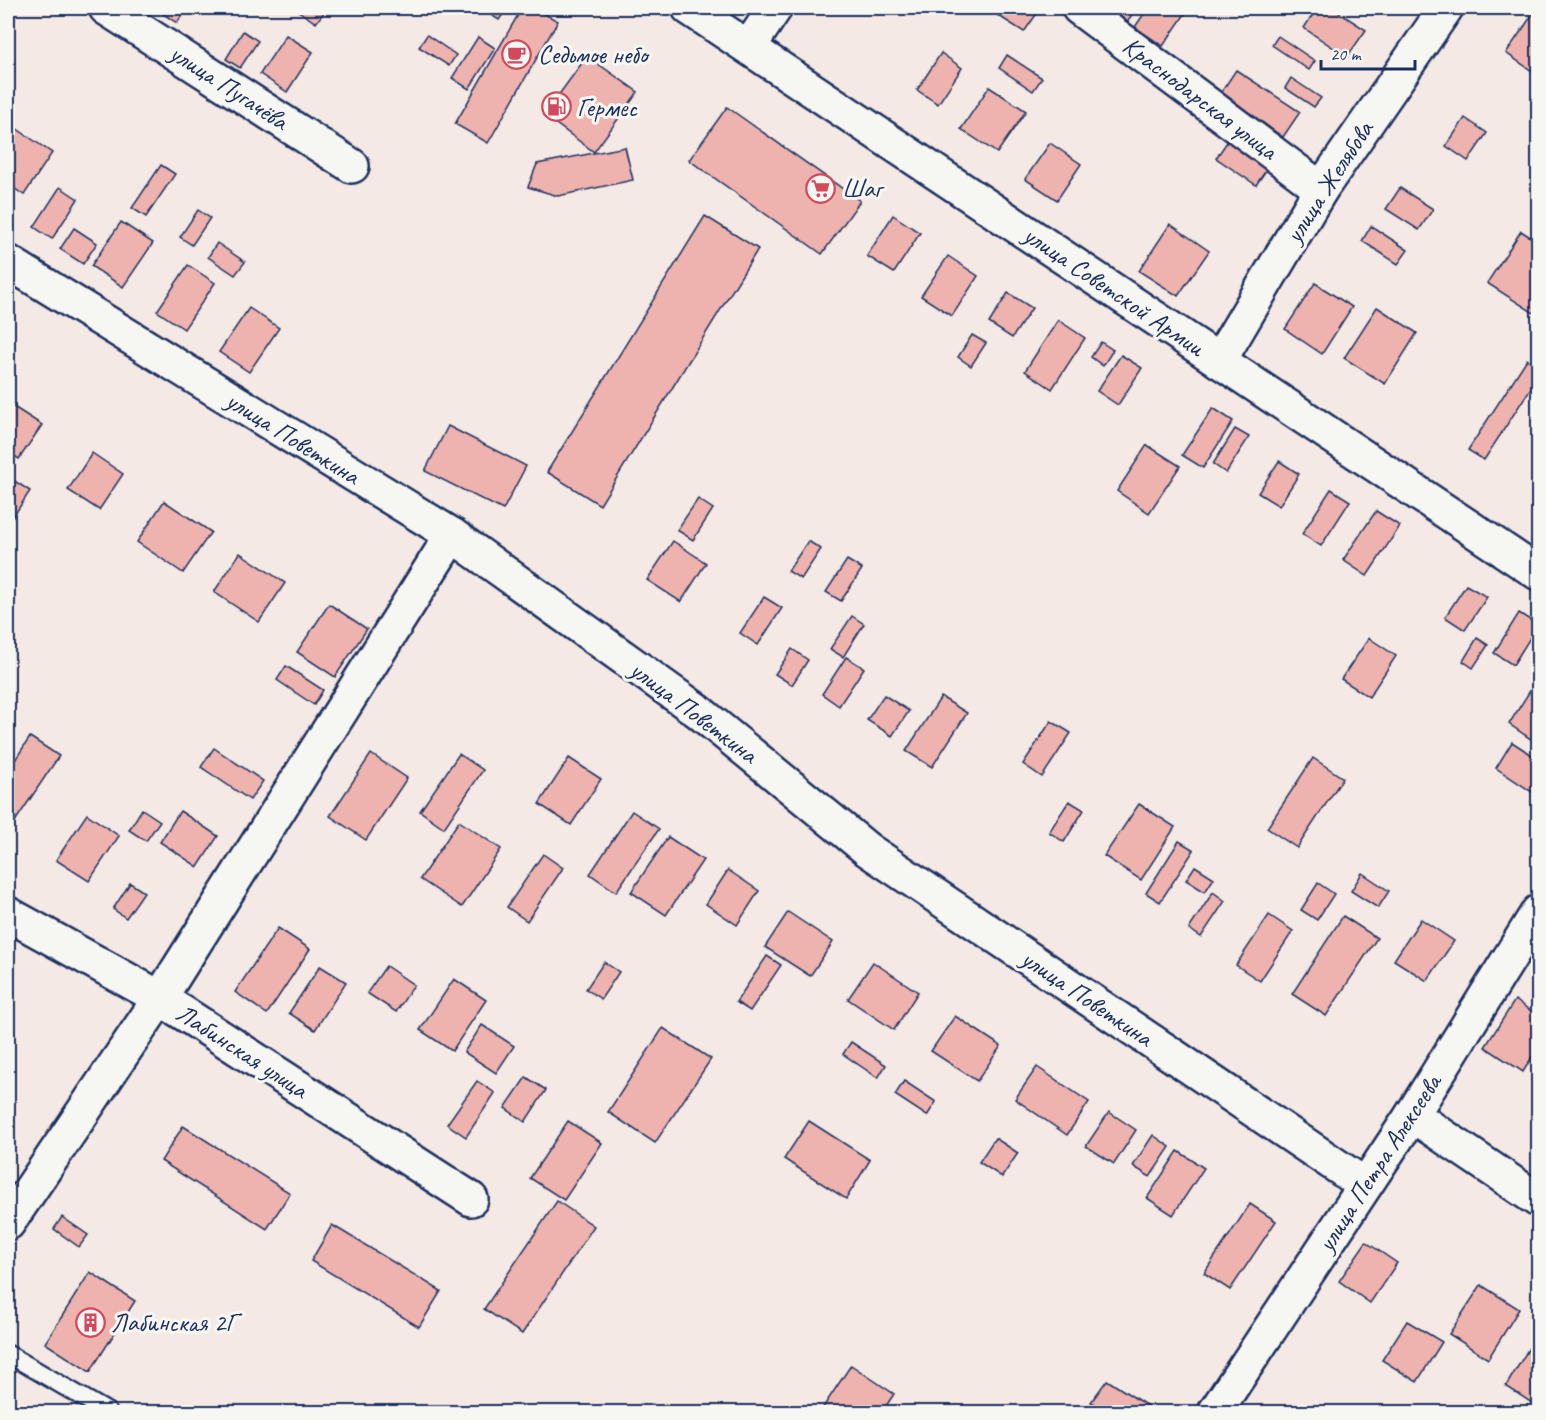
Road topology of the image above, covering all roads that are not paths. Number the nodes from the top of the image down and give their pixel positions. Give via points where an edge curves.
1 (106, 8) edge
2 (689, 8) edge
3 (775, 8) edge
4 (1079, 8) edge
5 (1446, 8) edge
6 (749, 47) junction
7 (352, 166) dead end
8 (1321, 189) junction
9 (8, 262) edge
10 (1219, 361) junction
11 (452, 535) junction
12 (1539, 573) edge
13 (1539, 912) edge
14 (8, 914) edge
15 (160, 998) junction
16 (1412, 1115) junction
17 (1365, 1185) junction
18 (471, 1199) dead end
19 (1539, 1200) edge
20 (8, 1223) edge
21 (8, 1354) edge
22 (108, 1413) edge
23 (1215, 1413) edge

1 - 7 street, улица Пугачёва
2 - 6 street, улица Советской Армии
3 - 6 street
4 - 8 street, Краснодарская улица
5 - 8 street, улица Желябова
6 - 10 street, улица Советской Армии
8 - 10 street, улица Желябова
9 - 11 street, улица Поветкина
10 - 12 street, улица Советской Армии
11 - 15 street
11 - 17 street, улица Поветкина via 698,711 868,850
13 - 16 street, улица Петра Алексеева
14 - 15 street, Лабинская улица
15 - 18 street, Лабинская улица
15 - 20 street
16 - 17 street, улица Петра Алексеева
16 - 19 street
17 - 23 street, улица Петра Алексеева
21 - 22 lane

